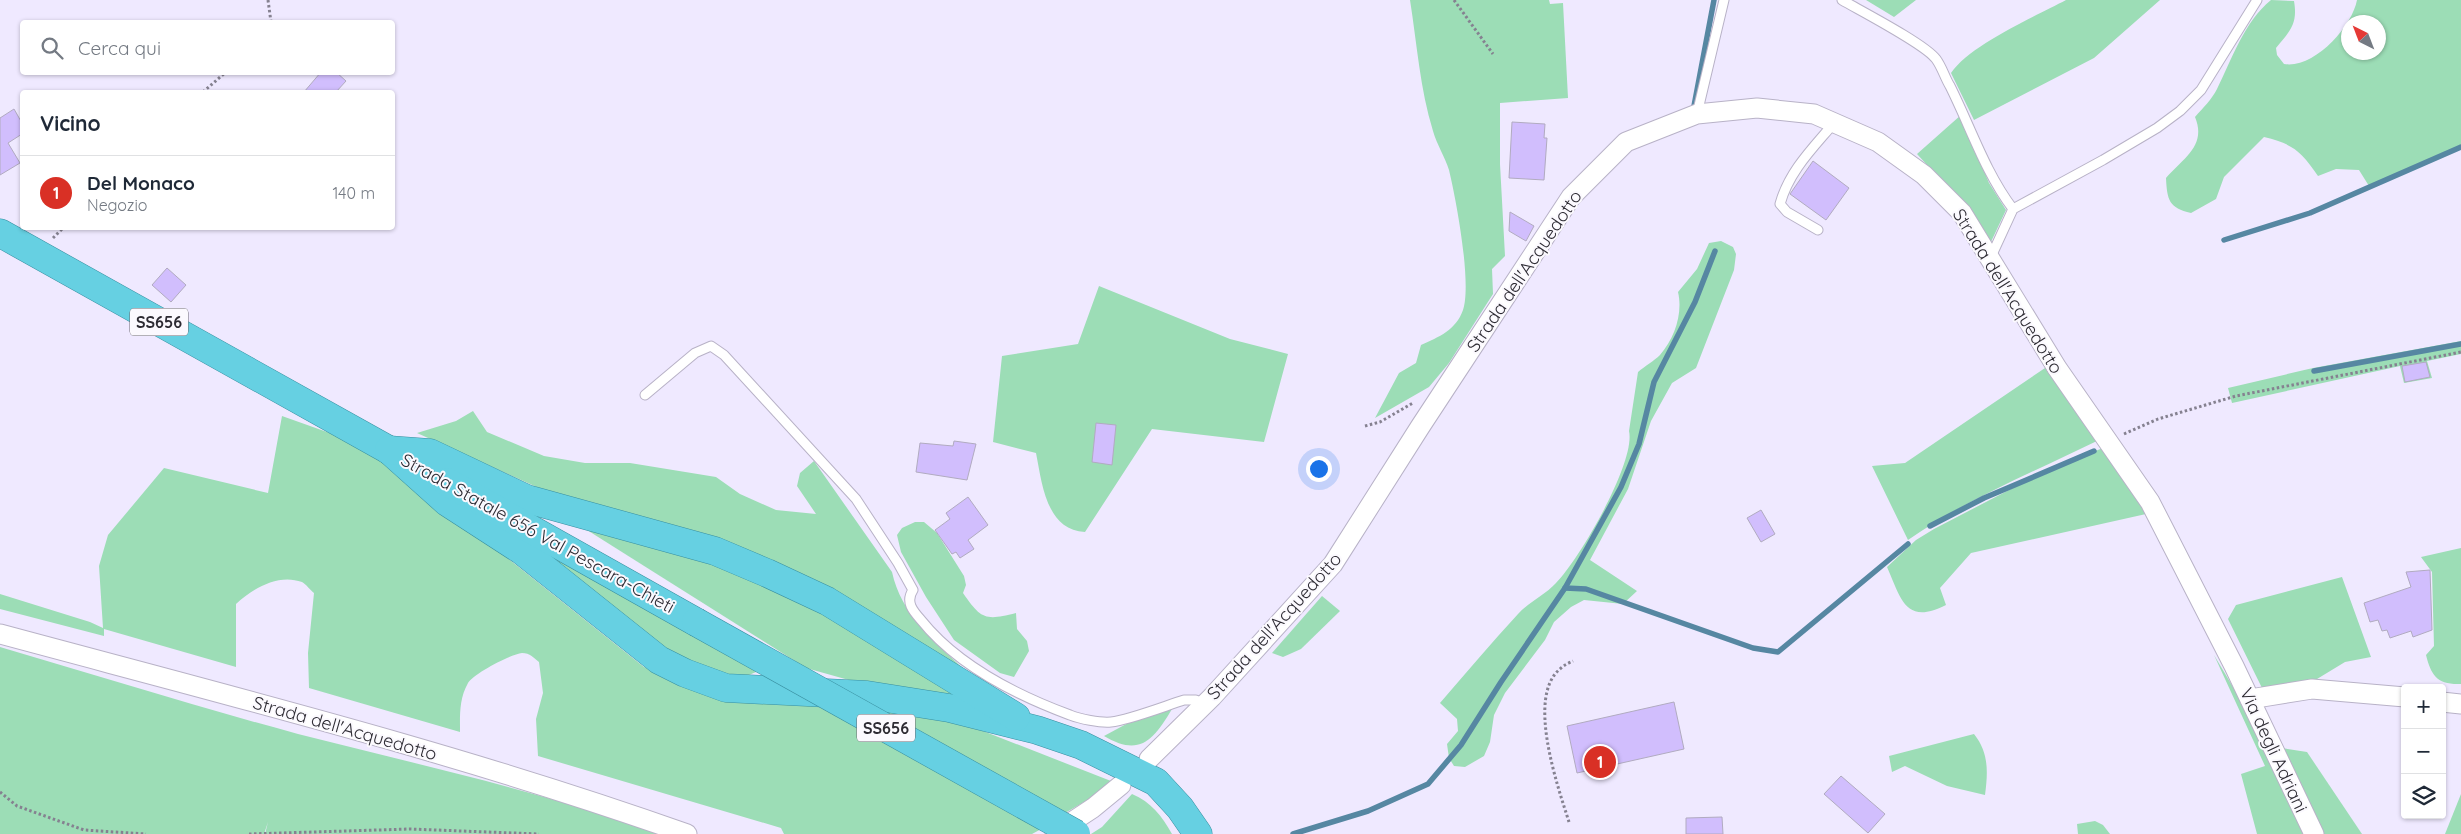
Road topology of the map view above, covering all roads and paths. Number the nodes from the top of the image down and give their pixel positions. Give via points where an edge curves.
1 (268, 0) edge
2 (1454, 0) edge
3 (1724, 0) edge
4 (1842, 0) edge
5 (2257, 0) edge
6 (272, 20) edge
7 (1493, 54) dead end
8 (223, 75) edge
9 (205, 90) edge
10 (1697, 114) junction
11 (1834, 123) junction
12 (2013, 209) junction
13 (1818, 230) dead end
14 (0, 233) edge
15 (1990, 260) junction
16 (2461, 352) edge
17 (645, 395) dead end
18 (1439, 398) junction
19 (1365, 426) dead end
20 (2108, 442) junction
21 (389, 450) junction
22 (0, 634) edge
23 (1573, 661) dead end
24 (2234, 666) joint
25 (2401, 696) edge
26 (2250, 699) junction
27 (2446, 702) edge
28 (1205, 704) junction
29 (2461, 704) edge
30 (1037, 730) junction
31 (1149, 759) dead end
32 (1120, 785) dead end
33 (0, 792) edge
34 (1568, 822) dead end
35 (146, 834) edge
36 (250, 834) edge
37 (539, 834) edge
38 (687, 834) edge
39 (1054, 834) edge
40 (1076, 834) edge
41 (1198, 834) edge
42 (2314, 834) edge

1 - 6 path
2 - 7 path
3 - 10 lane
4 - 12 lane via 1935,58 1999,192
5 - 12 lane via 2201,90 2180,110 2157,128
8 - 9 path
10 - 11 street, Strada dell'Acquedotto via 1758,108 1814,114
10 - 18 street, Strada dell'Acquedotto via 1626,142 1571,197
11 - 13 lane via 1797,167 1784,189 1780,204 1787,212
11 - 15 street, Strada dell'Acquedotto via 1878,142 1924,175 1962,212
12 - 15 lane
14 - 21 highway, Strada Statale 656 Val Pescara-Chieti / SS656
15 - 20 street, Strada dell'Acquedotto via 2057,368
16 - 20 path via 2236,396 2158,419
17 - 28 lane via 695,352 711,346 724,355 856,499 913,590 911,608 933,635 969,664 1012,688 1072,716 1111,722 1184,700
18 - 19 path via 1425,395 1380,422
18 - 28 street, Strada dell'Acquedotto via 1333,564
20 - 24 street, Strada dell'Acquedotto via 2150,502
21 - 30 highway via 430,453 526,499 715,551 774,576 827,601
21 - 30 highway via 447,502 521,550 659,660 685,673 726,688 867,695 949,708
21 - 40 highway, Strada Statale 656 Val Pescara-Chieti / SS656, bridge
22 - 38 street, Strada dell'Acquedotto via 302,715 592,800
23 - 34 path via 1559,669 1552,680 1545,713 1546,738
24 - 26 street, Via degli Adriani
25 - 26 street via 2312,689
26 - 42 street, Via degli Adriani
27 - 29 street
28 - 31 street, Strada dell'Acquedotto
30 - 41 highway via 1081,745 1156,782
32 - 39 street
33 - 35 path via 17,806 84,830
36 - 37 path via 410,829

